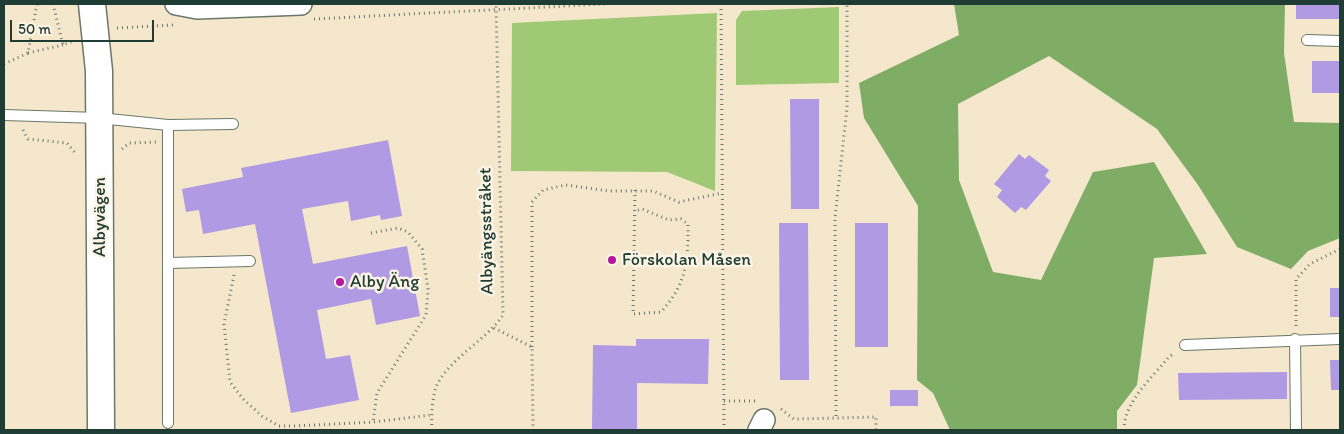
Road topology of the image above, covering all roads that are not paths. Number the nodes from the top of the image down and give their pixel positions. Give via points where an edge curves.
1 (92, 4) edge
2 (176, 4) edge
3 (301, 4) edge
4 (1307, 40) dead end
5 (1340, 40) edge
6 (8, 115) edge
7 (99, 118) junction
8 (233, 124) dead end
9 (168, 125) junction
10 (250, 261) dead end
11 (168, 263) junction
12 (1296, 340) junction
13 (1340, 340) edge
14 (1185, 345) road end
15 (168, 423) dead end
16 (101, 430) edge
17 (1296, 430) edge

1 - 7 street, Albyvägen via 97,35
2 - 3 street via 197,8
4 - 5 lane
6 - 7 lane
7 - 9 lane
7 - 16 street, Albyvägen
8 - 9 lane
9 - 11 lane
10 - 11 lane
11 - 15 lane
12 - 13 lane
12 - 14 lane
12 - 17 lane

